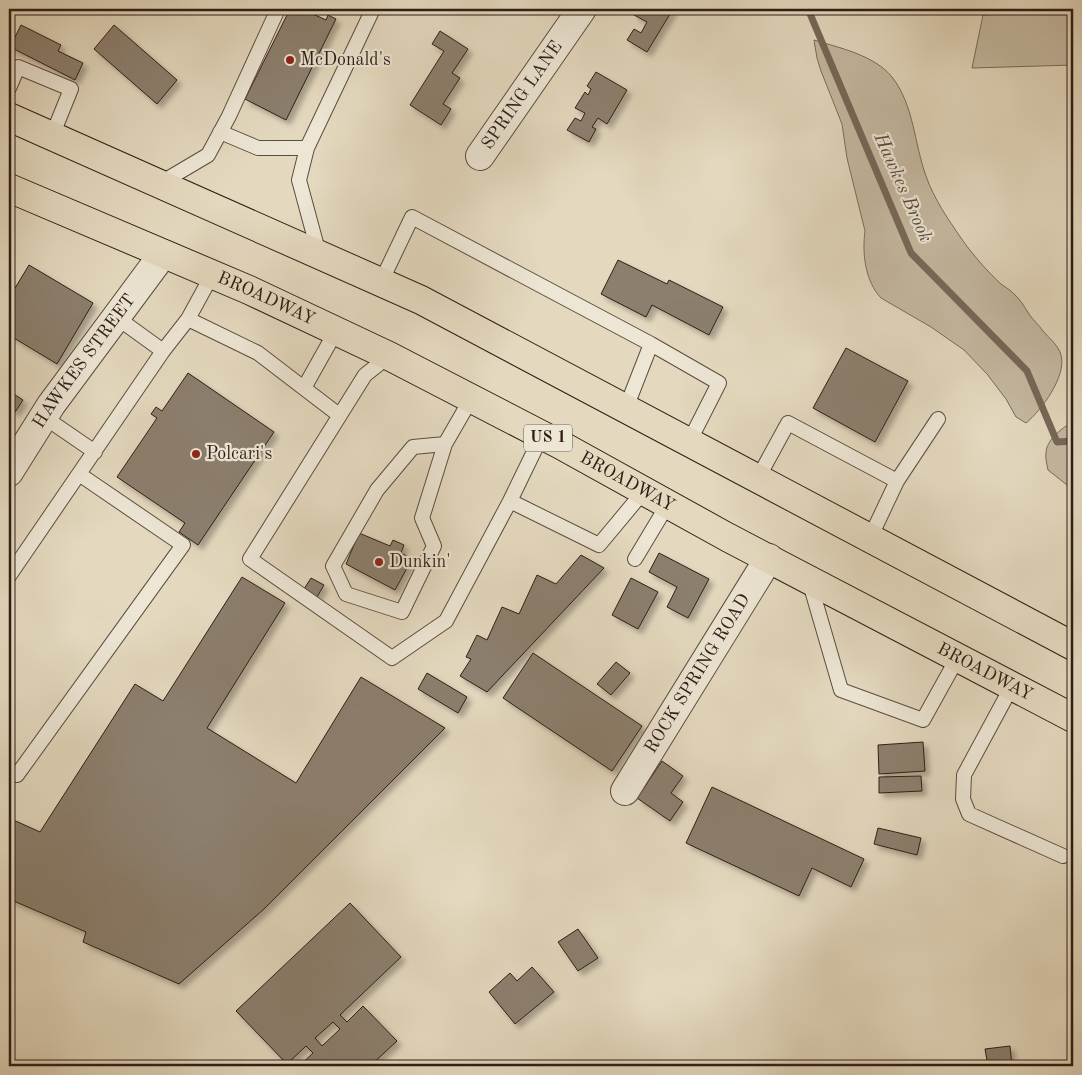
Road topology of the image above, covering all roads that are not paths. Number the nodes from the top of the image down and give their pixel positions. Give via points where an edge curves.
1 (278, 9) edge
2 (374, 9) edge
3 (582, 9) edge
4 (9, 88) edge
5 (9, 117) edge
6 (220, 132) junction
7 (52, 136) junction
8 (307, 148) junction
9 (480, 156) dead end
10 (159, 184) junction
11 (12, 195) edge
12 (163, 254) junction
13 (320, 255) junction
14 (212, 274) junction
15 (381, 282) junction
16 (116, 317) junction
17 (188, 319) junction
18 (336, 331) junction
19 (651, 344) junction
20 (163, 351) junction
21 (389, 356) junction
22 (304, 388) junction
23 (471, 399) junction
24 (626, 408) junction
25 (339, 415) junction
26 (44, 417) junction
27 (938, 419) dead end
28 (542, 435) junction
29 (689, 442) junction
30 (445, 444) junction
31 (94, 452) junction
32 (9, 472) edge
33 (80, 474) junction
34 (758, 478) junction
35 (897, 481) junction
36 (644, 491) junction
37 (510, 501) junction
38 (668, 504) junction
39 (870, 538) junction
40 (769, 558) junction
41 (635, 559) dead end
42 (9, 576) edge
43 (809, 579) junction
44 (1073, 646) edge
45 (958, 657) junction
46 (1012, 686) junction
47 (1073, 718) edge
48 (9, 771) edge
49 (625, 791) dead end
50 (1063, 856) dead end

1 - 6 lane
2 - 8 lane
3 - 9 street, SPRING LANE
4 - 7 lane via 18,67 71,89
5 - 7 highway
6 - 8 lane via 258,148
6 - 10 lane via 208,156
7 - 10 highway
8 - 13 lane via 299,180
10 - 13 highway
11 - 12 highway, BROADWAY / US 1
12 - 14 highway, BROADWAY / US 1
12 - 16 street, HAWKES STREET
13 - 15 highway
14 - 17 lane
14 - 18 highway, BROADWAY / US 1
15 - 19 lane via 412,217
15 - 24 highway
16 - 20 lane
16 - 26 street, HAWKES STREET
17 - 20 lane
17 - 22 lane via 258,353
18 - 21 highway, BROADWAY / US 1
18 - 22 lane
19 - 24 lane
19 - 29 lane via 719,383
20 - 31 lane
21 - 23 highway, BROADWAY / US 1
21 - 25 lane via 365,375
22 - 25 lane
23 - 28 highway, BROADWAY / US 1
23 - 30 lane
24 - 29 highway
25 - 37 lane via 250,559 392,658 446,621
26 - 31 lane
26 - 32 street, HAWKES STREET
27 - 35 lane
28 - 36 highway, BROADWAY / US 1
28 - 37 lane
29 - 34 highway
30 - 30 lane via 422,518 434,546 402,612 346,594 333,566 377,490 413,447
31 - 33 lane
33 - 42 lane
33 - 48 lane via 183,545 17,775
34 - 35 lane via 788,423
34 - 39 highway
35 - 39 lane
36 - 37 lane via 598,545
36 - 38 highway, BROADWAY / US 1
38 - 40 highway, BROADWAY / US 1
38 - 41 lane
39 - 44 highway
40 - 43 highway, BROADWAY / US 1
40 - 49 street, ROCK SPRING ROAD
43 - 45 highway, BROADWAY / US 1
43 - 45 lane via 841,690 923,720
45 - 46 highway, BROADWAY / US 1
46 - 47 highway, BROADWAY / US 1
46 - 50 lane via 964,775 963,799 968,814

